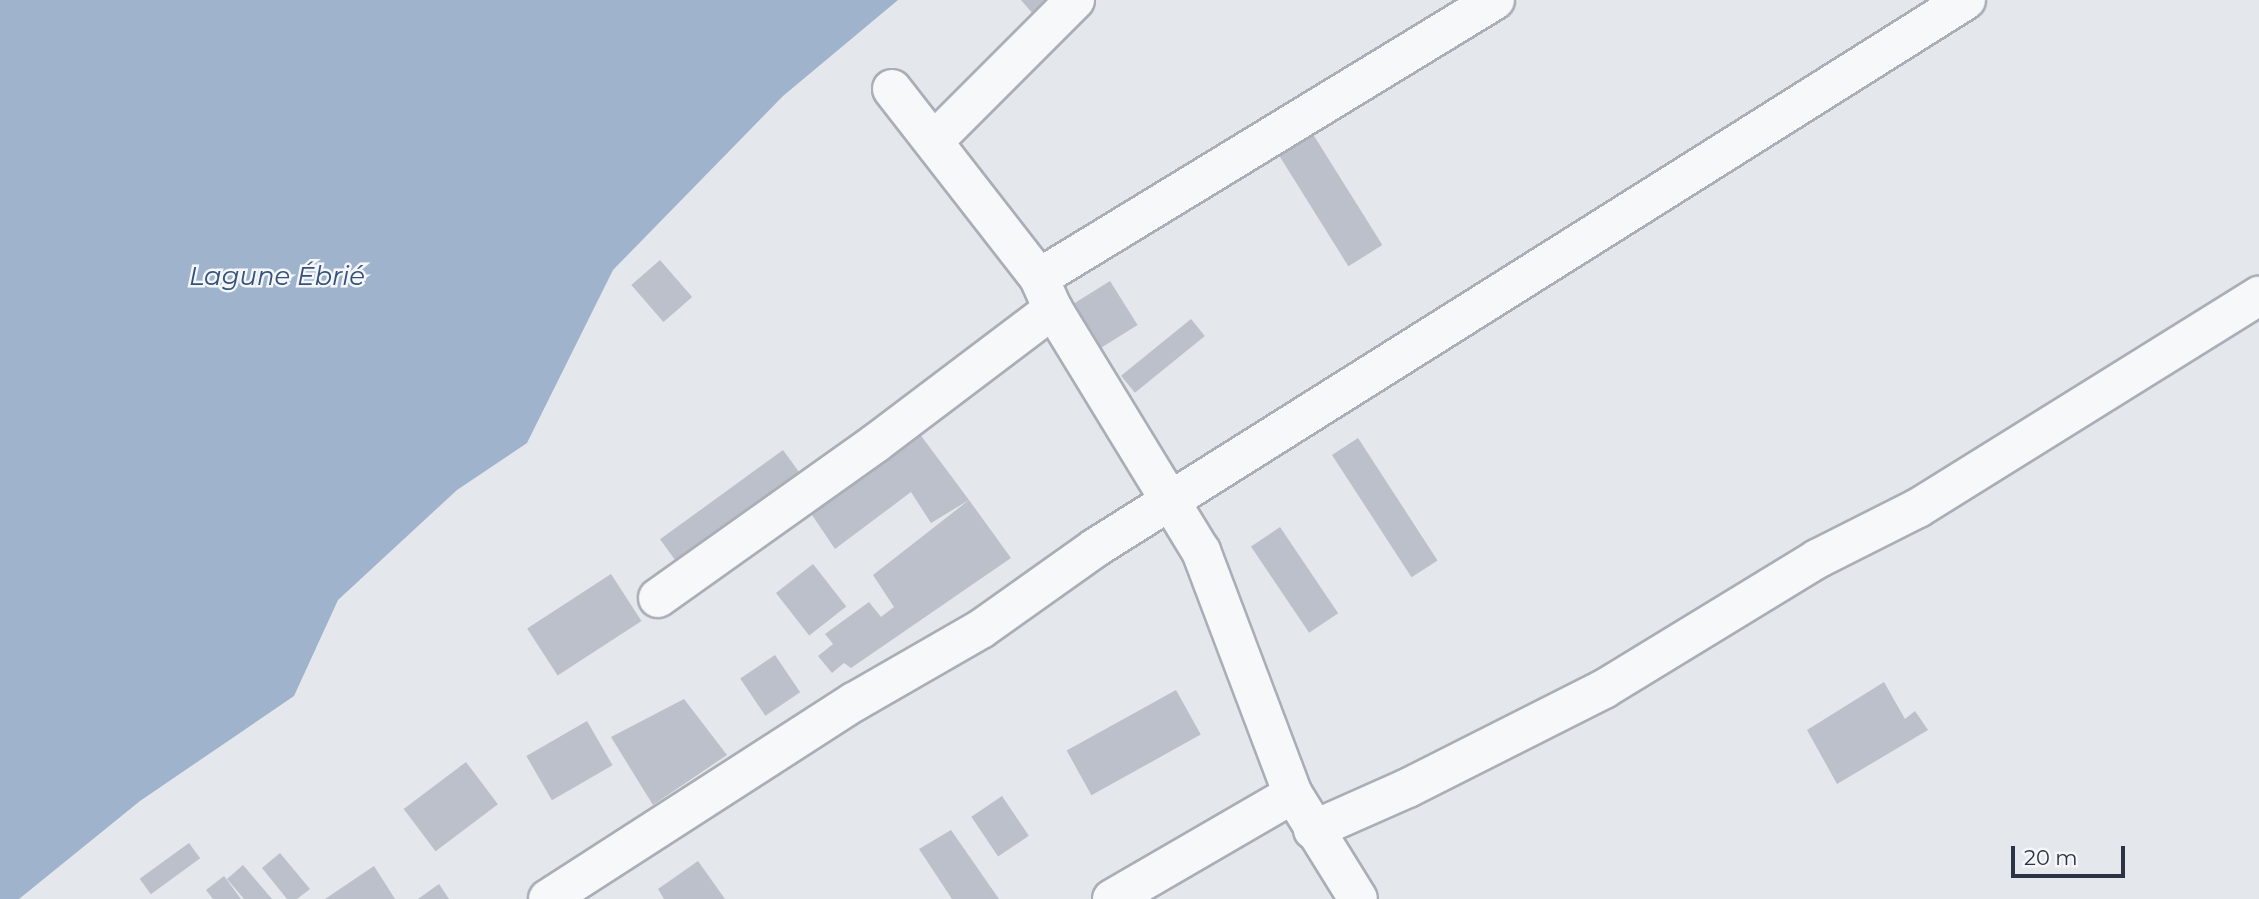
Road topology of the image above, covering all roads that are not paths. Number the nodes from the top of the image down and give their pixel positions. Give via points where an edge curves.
1 (1075, 0) edge
2 (1495, 0) edge
3 (1966, 0) edge
4 (892, 89) dead end
5 (935, 140) junction
6 (1046, 293) junction
7 (2259, 296) edge
8 (1172, 502) junction
9 (658, 598) dead end
10 (1293, 794) junction
11 (1312, 830) junction
12 (588, 888) edge
13 (548, 899) edge
14 (1112, 899) edge
15 (1358, 899) edge

1 - 5 street
2 - 6 street
3 - 8 street
4 - 5 street
5 - 6 street
6 - 8 street
6 - 9 street via 876,443
7 - 11 street via 1918,508 1817,559 1604,689 1408,788
8 - 10 street via 1217,584
8 - 12 street via 1095,548 981,629 854,702
10 - 11 street
10 - 14 street
11 - 15 street
12 - 13 street

